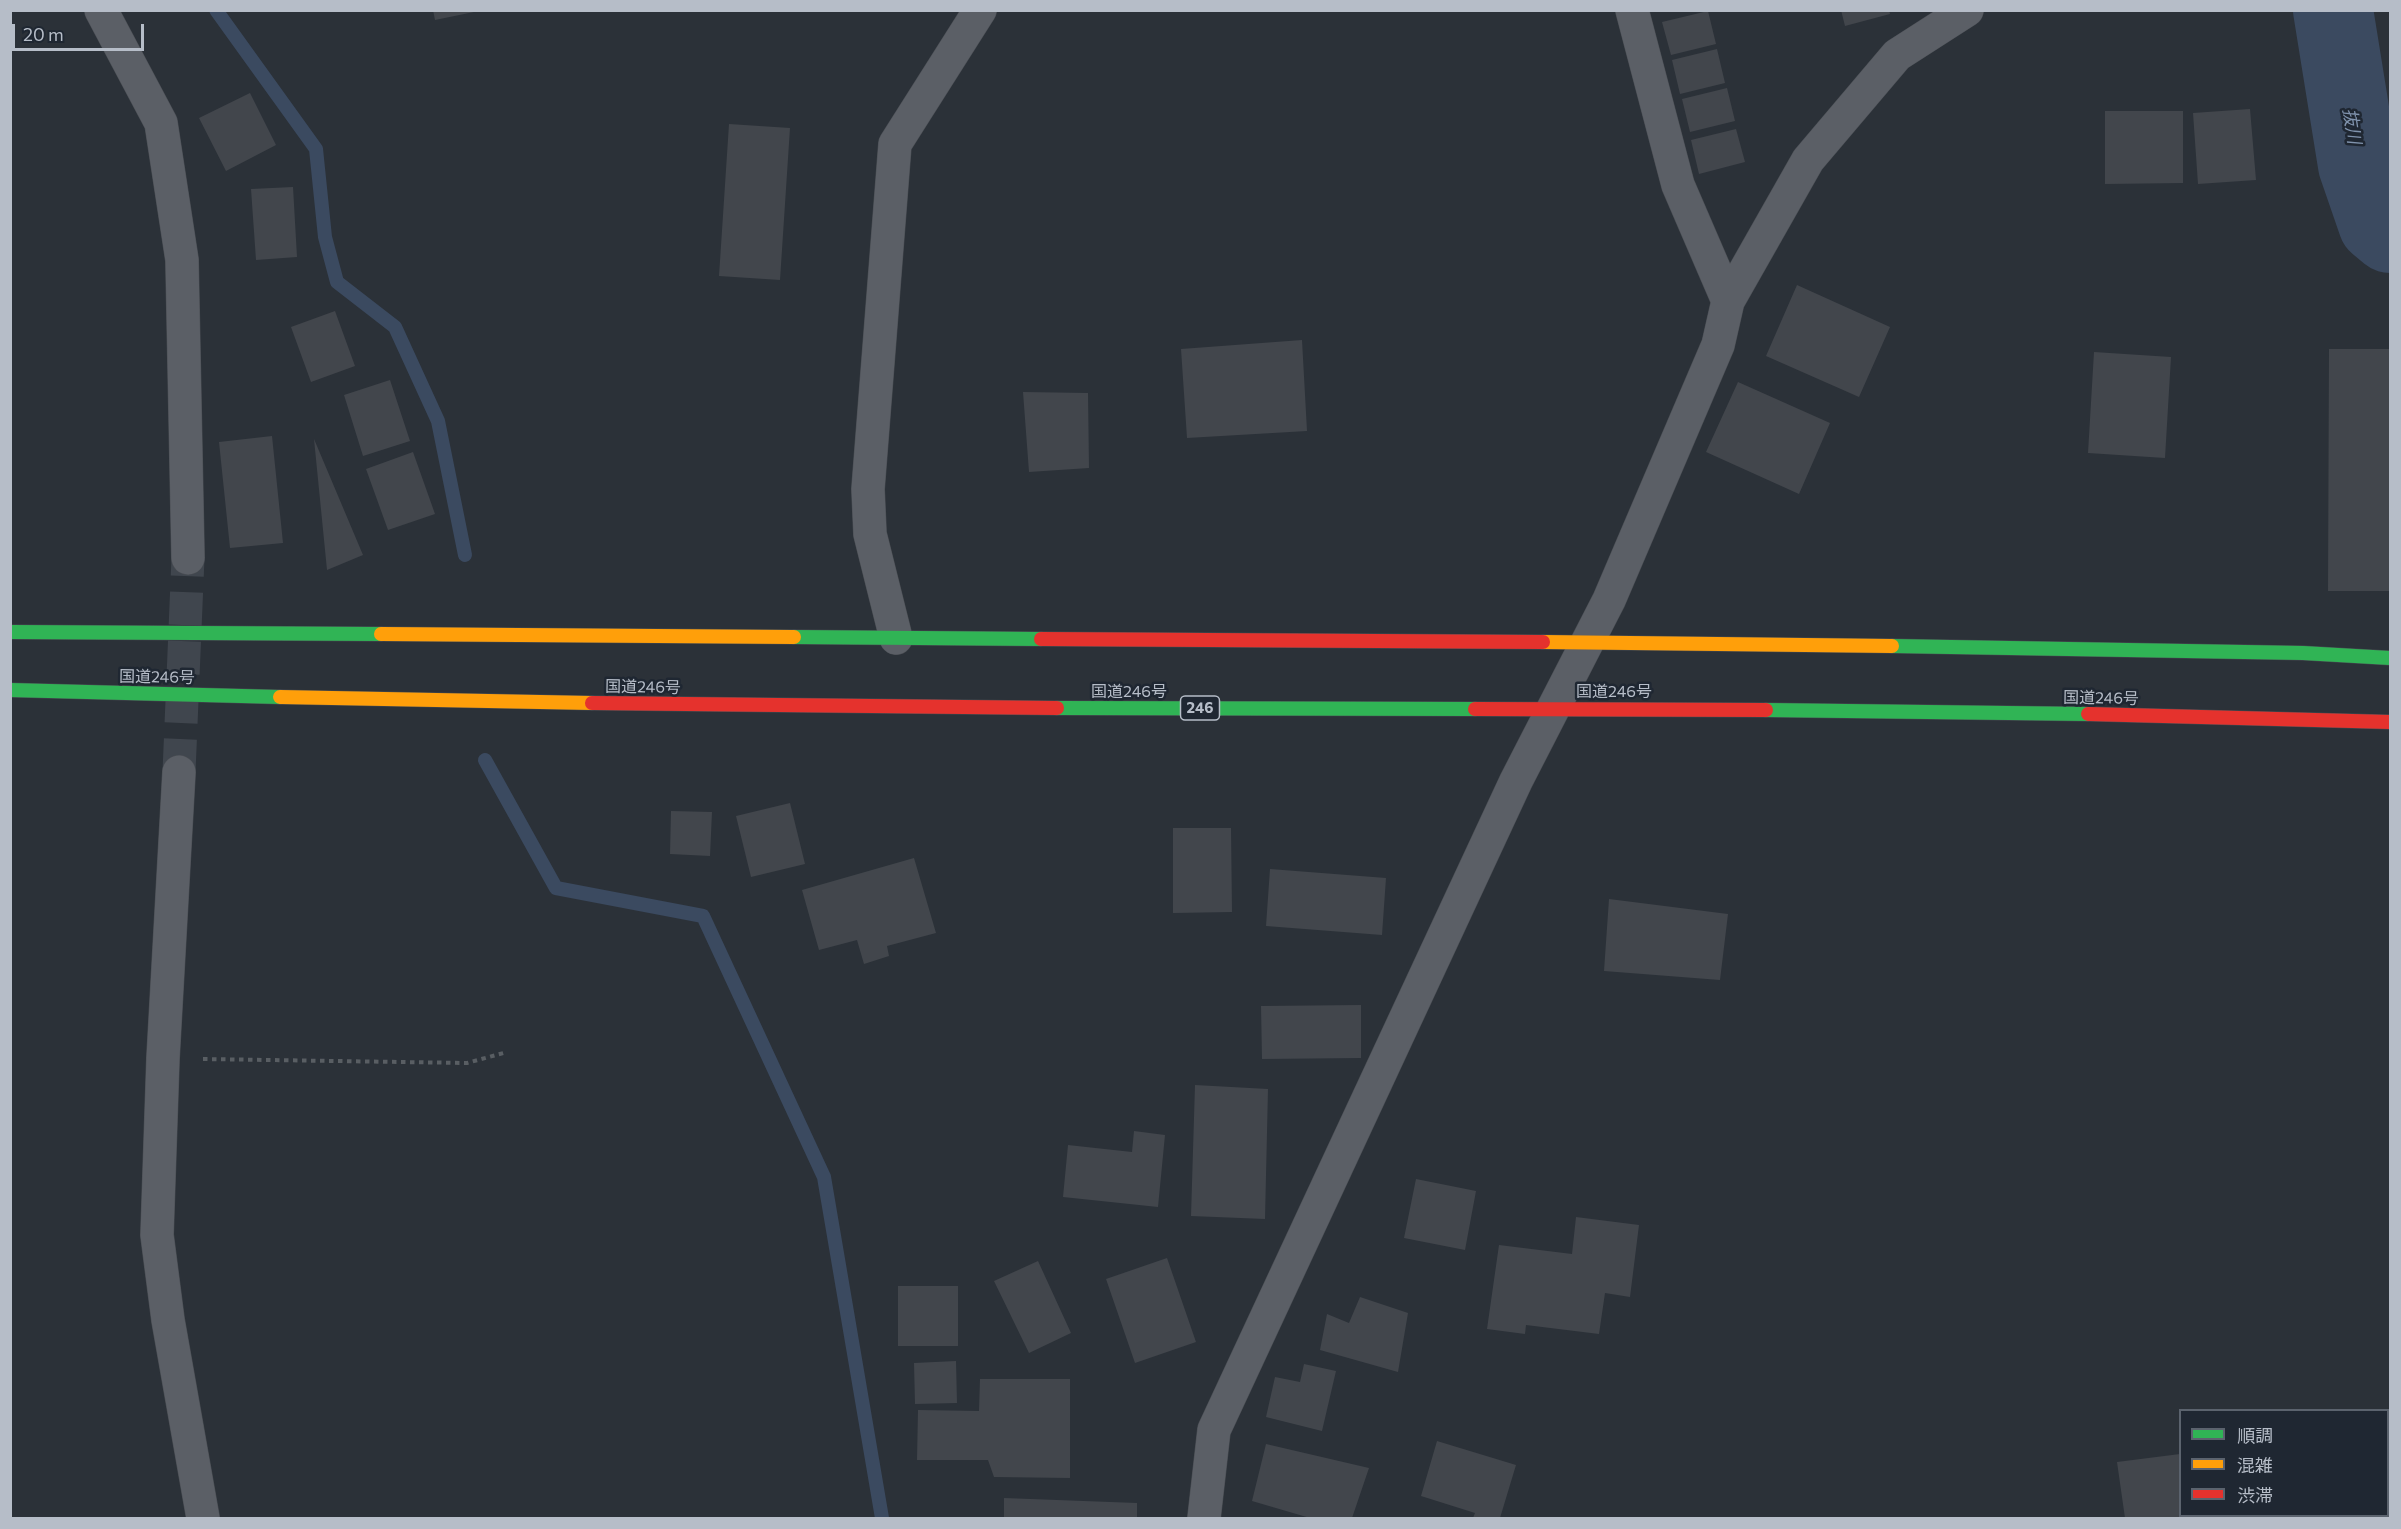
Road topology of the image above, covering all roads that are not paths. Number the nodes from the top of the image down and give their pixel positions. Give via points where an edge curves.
1 (100, 10) edge
2 (980, 10) edge
3 (1632, 10) edge
4 (1967, 10) edge
5 (1728, 301) junction
6 (188, 558) tunnel mouth
7 (10, 632) edge
8 (896, 638) junction
9 (1586, 644) junction
10 (2391, 658) edge
11 (10, 690) edge
12 (1552, 709) junction
13 (2391, 722) edge
14 (179, 772) tunnel mouth
15 (203, 1518) edge
16 (1204, 1518) edge

1 - 6 street via 160,123 182,261
2 - 8 street via 895,144 868,489 870,534
3 - 5 street via 1677,185
4 - 5 street via 1897,55 1808,160
5 - 9 street via 1718,345 1609,600
7 - 8 highway
8 - 9 highway
9 - 10 highway via 2303,653
9 - 12 street
11 - 12 highway, 国道246号 / 246 via 650,704
12 - 13 highway, 国道246号 / 246 via 1990,712
12 - 16 street via 1214,1430
14 - 15 street via 157,1235

